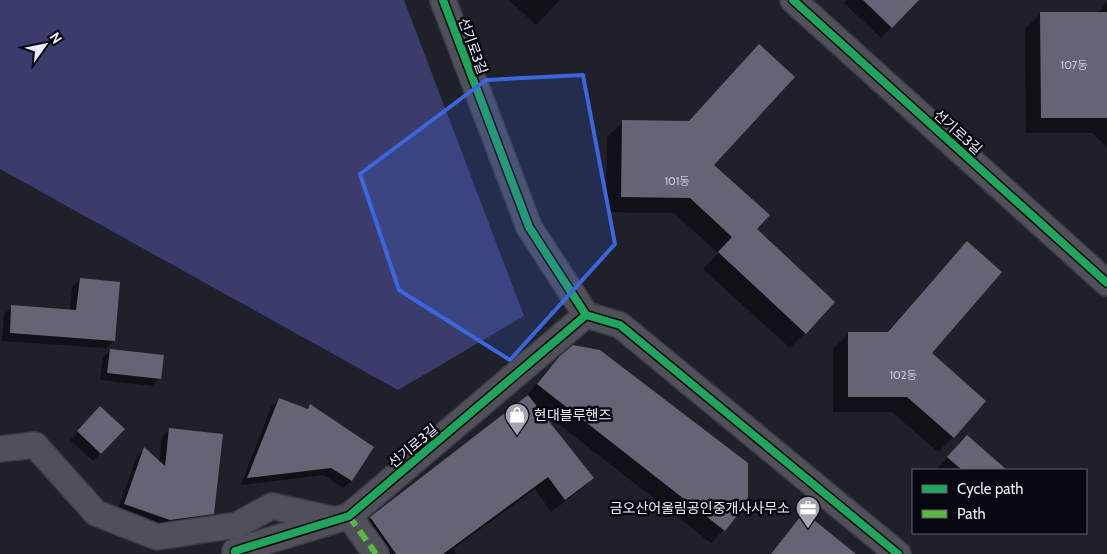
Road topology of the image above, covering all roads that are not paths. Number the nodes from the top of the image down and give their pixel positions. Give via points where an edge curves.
1 (443, 0) edge
2 (793, 0) edge
3 (1107, 283) edge
4 (586, 315) junction
5 (0, 449) edge
6 (342, 518) junction
7 (235, 554) edge
8 (376, 554) edge
9 (898, 554) edge

1 - 4 street, 선기로3길 via 529,227
2 - 3 street, 선기로3길
4 - 6 street, 선기로3길
4 - 9 street via 620,325
5 - 6 street via 35,445 96,513 158,537 237,525 272,506
6 - 7 street, 선기로3길 via 235,551
6 - 8 street

